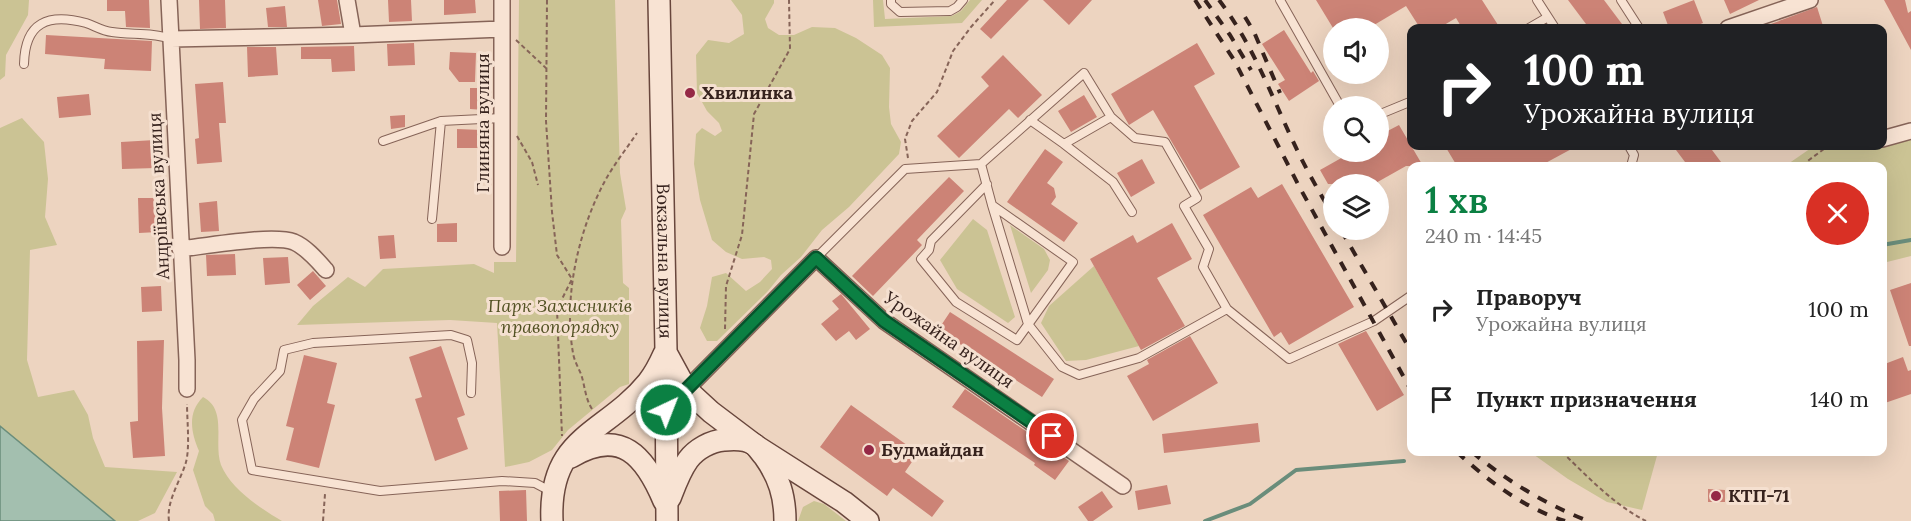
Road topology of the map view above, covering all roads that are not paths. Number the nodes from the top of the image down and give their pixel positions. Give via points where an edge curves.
1 (169, 0) edge
2 (347, 0) edge
3 (502, 0) edge
4 (659, 0) edge
5 (891, 0) edge
6 (963, 0) edge
7 (1280, 0) edge
8 (1537, 0) edge
9 (1621, 0) edge
10 (1810, 0) edge
11 (1548, 17) junction
12 (1536, 24) edge
13 (1552, 24) edge
14 (1636, 24) edge
15 (1740, 24) edge
16 (502, 29) junction
17 (353, 35) junction
18 (171, 39) junction
19 (24, 64) dead end
20 (1334, 96) edge
21 (1407, 103) edge
22 (1389, 110) edge
23 (1111, 117) junction
24 (502, 118) junction
25 (1030, 120) junction
26 (441, 121) junction
27 (1911, 131) edge
28 (1887, 138) edge
29 (383, 141) dead end
30 (1064, 144) junction
31 (981, 165) junction
32 (987, 184) junction
33 (992, 205) junction
34 (1132, 212) dead end
35 (432, 219) dead end
36 (502, 247) dead end
37 (180, 249) junction
38 (816, 258) junction
39 (326, 270) dead end
40 (1407, 298) edge
41 (1227, 309) junction
42 (1028, 324) junction
43 (666, 350) junction
44 (187, 389) road end
45 (686, 389) junction
46 (471, 393) dead end
47 (666, 410) junction
48 (756, 446) junction
49 (562, 466) junction
50 (1123, 486) dead end
51 (553, 493) junction
52 (844, 502) junction
53 (667, 514) edge
54 (785, 518) edge
55 (552, 521) edge
56 (868, 521) edge

1 - 18 street, Андріївська вулиця
2 - 17 street
3 - 16 street, Глиняна вулиця
4 - 43 main road, Вокзальна вулиця
5 - 6 lane via 900,12 950,11
7 - 20 lane
8 - 11 lane
9 - 14 lane
10 - 15 street
11 - 12 lane
11 - 13 lane
16 - 17 street
16 - 24 street, Глиняна вулиця
17 - 18 street
18 - 19 lane via 102,31 87,23 53,19 42,22 33,31 24,47
18 - 37 street, Андріївська вулиця
21 - 22 lane
23 - 25 lane via 1083,73
23 - 30 lane
23 - 41 lane via 1135,138 1165,142 1197,198 1184,206 1209,249 1203,267
24 - 26 lane
24 - 36 street, Глиняна вулиця
25 - 30 lane
25 - 31 lane
26 - 29 lane
26 - 35 lane
27 - 28 street
30 - 34 lane via 1113,182
31 - 32 lane
31 - 38 lane via 905,169
32 - 33 lane
32 - 42 lane via 931,241 921,259 956,302 1017,340
33 - 42 lane
33 - 42 lane via 1073,262
37 - 39 street via 279,239 296,243
37 - 44 street, Андріївська вулиця
38 - 45 street
38 - 50 street, Урожайна вулиця via 884,321
40 - 41 lane via 1374,321 1289,359
41 - 42 lane via 1139,358 1079,375 1062,367
43 - 45 main road
43 - 47 main road, Вокзальна вулиця
43 - 49 main road via 648,382 572,448
45 - 47 street
45 - 48 main road
46 - 51 lane via 472,363 467,340 451,334 313,343 284,350 280,372 254,399 242,420 252,470 380,491 502,481 535,483
47 - 53 main road, Вокзальна вулиця
48 - 52 main road
48 - 53 main road via 732,439 703,447 689,458 674,487
48 - 54 main road via 779,481
49 - 51 main road
49 - 53 main road via 571,457 600,445 632,451 651,471
51 - 55 main road
52 - 54 main road via 814,491 795,500
52 - 56 main road

